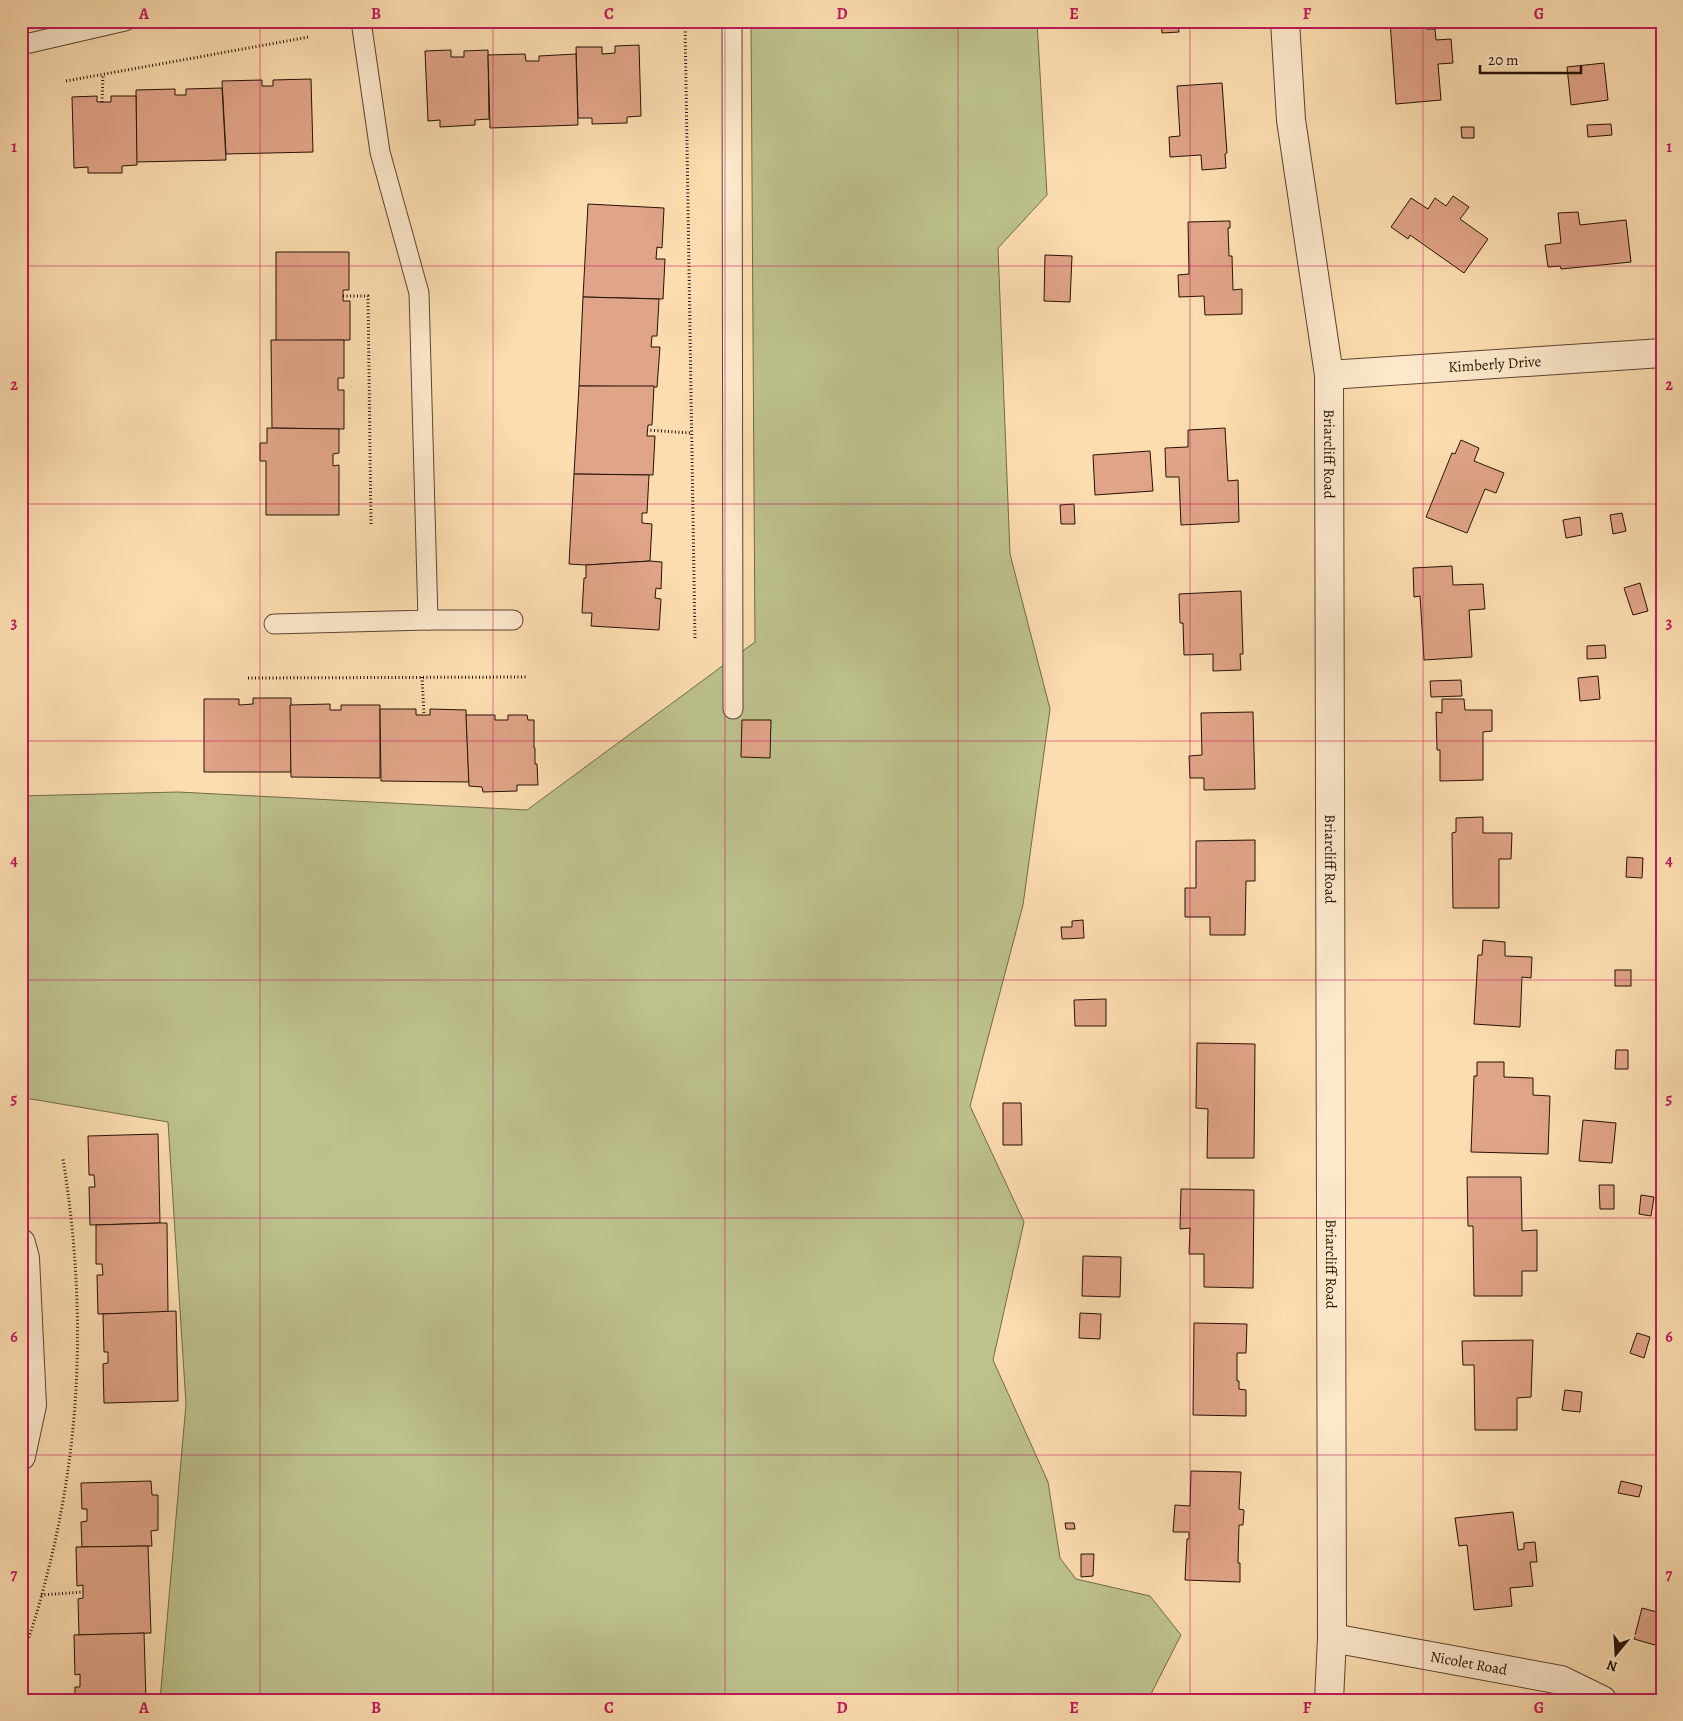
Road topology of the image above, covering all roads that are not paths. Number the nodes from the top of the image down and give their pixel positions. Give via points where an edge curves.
1 (125, 21) edge
2 (361, 21) edge
3 (732, 21) edge
4 (1285, 21) edge
5 (21, 45) edge
6 (1662, 352) edge
7 (1329, 375) junction
8 (428, 620) junction
9 (512, 620) dead end
10 (274, 624) dead end
11 (733, 708) dead end
12 (21, 1243) edge
13 (21, 1456) edge
14 (1332, 1638) junction
15 (1329, 1700) edge
16 (1602, 1700) edge

1 - 5 lane
2 - 8 lane via 380,152 419,293
3 - 11 lane
4 - 7 street, Briarcliff Road via 1291,120
6 - 7 street, Kimberly Drive
7 - 14 street, Briarcliff Road
8 - 9 lane
8 - 10 lane
12 - 13 street via 25,1258 32,1406
14 - 15 street, Briarcliff Road
14 - 16 street, Nicolet Road via 1561,1680

